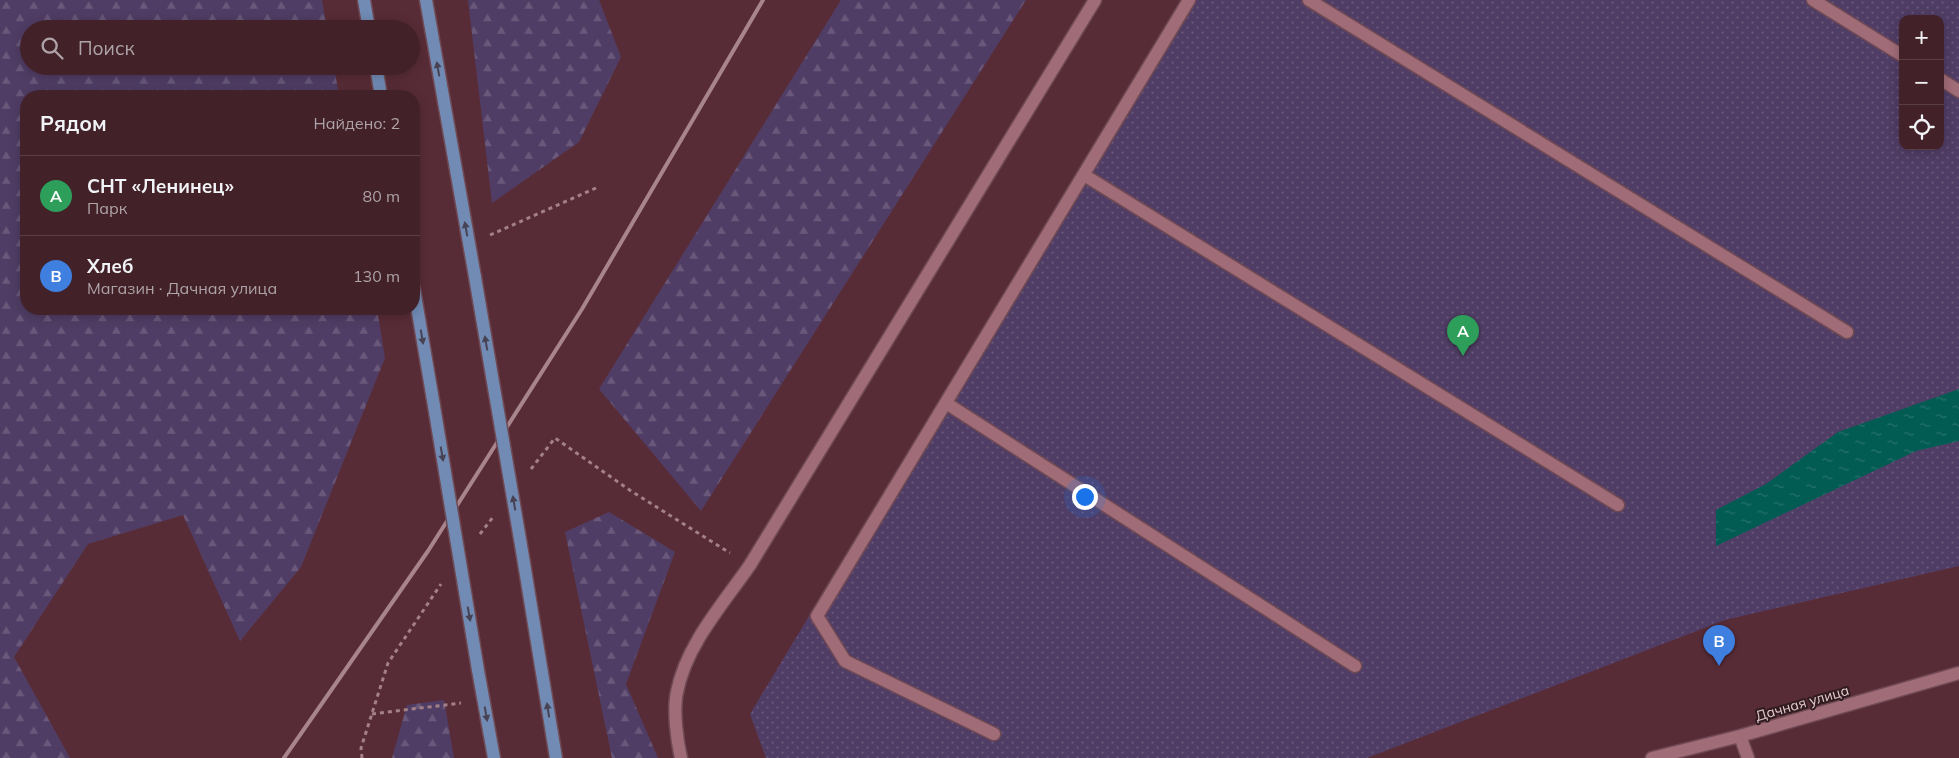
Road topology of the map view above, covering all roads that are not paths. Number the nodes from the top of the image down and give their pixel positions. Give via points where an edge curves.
1 (364, 0) edge
2 (426, 0) edge
3 (1095, 0) edge
4 (1189, 0) edge
5 (1309, 0) edge
6 (1813, 0) edge
7 (367, 20) edge
8 (1899, 54) edge
9 (378, 75) edge
10 (1944, 82) edge
11 (380, 90) edge
12 (1959, 91) edge
13 (1084, 175) junction
14 (419, 315) edge
15 (1847, 332) dead end
16 (946, 403) junction
17 (1618, 505) dead end
18 (1355, 666) dead end
19 (1959, 673) edge
20 (994, 734) dead end
21 (1740, 736) junction
22 (494, 758) edge
23 (556, 758) edge
24 (681, 758) edge
25 (1652, 758) edge
26 (1748, 758) edge

1 - 7 main road
23 -> 2 main road, bridge
3 - 24 street via 750,565 693,647 676,693
4 - 13 street
5 - 15 street
6 - 8 street
9 - 11 main road
10 - 12 street
13 - 16 street
13 - 17 street
14 -> 22 main road, bridge
16 - 18 street
16 - 20 street via 817,616 845,661
19 - 21 street, Дачная улица
21 - 25 street, Дачная улица
21 - 26 street

